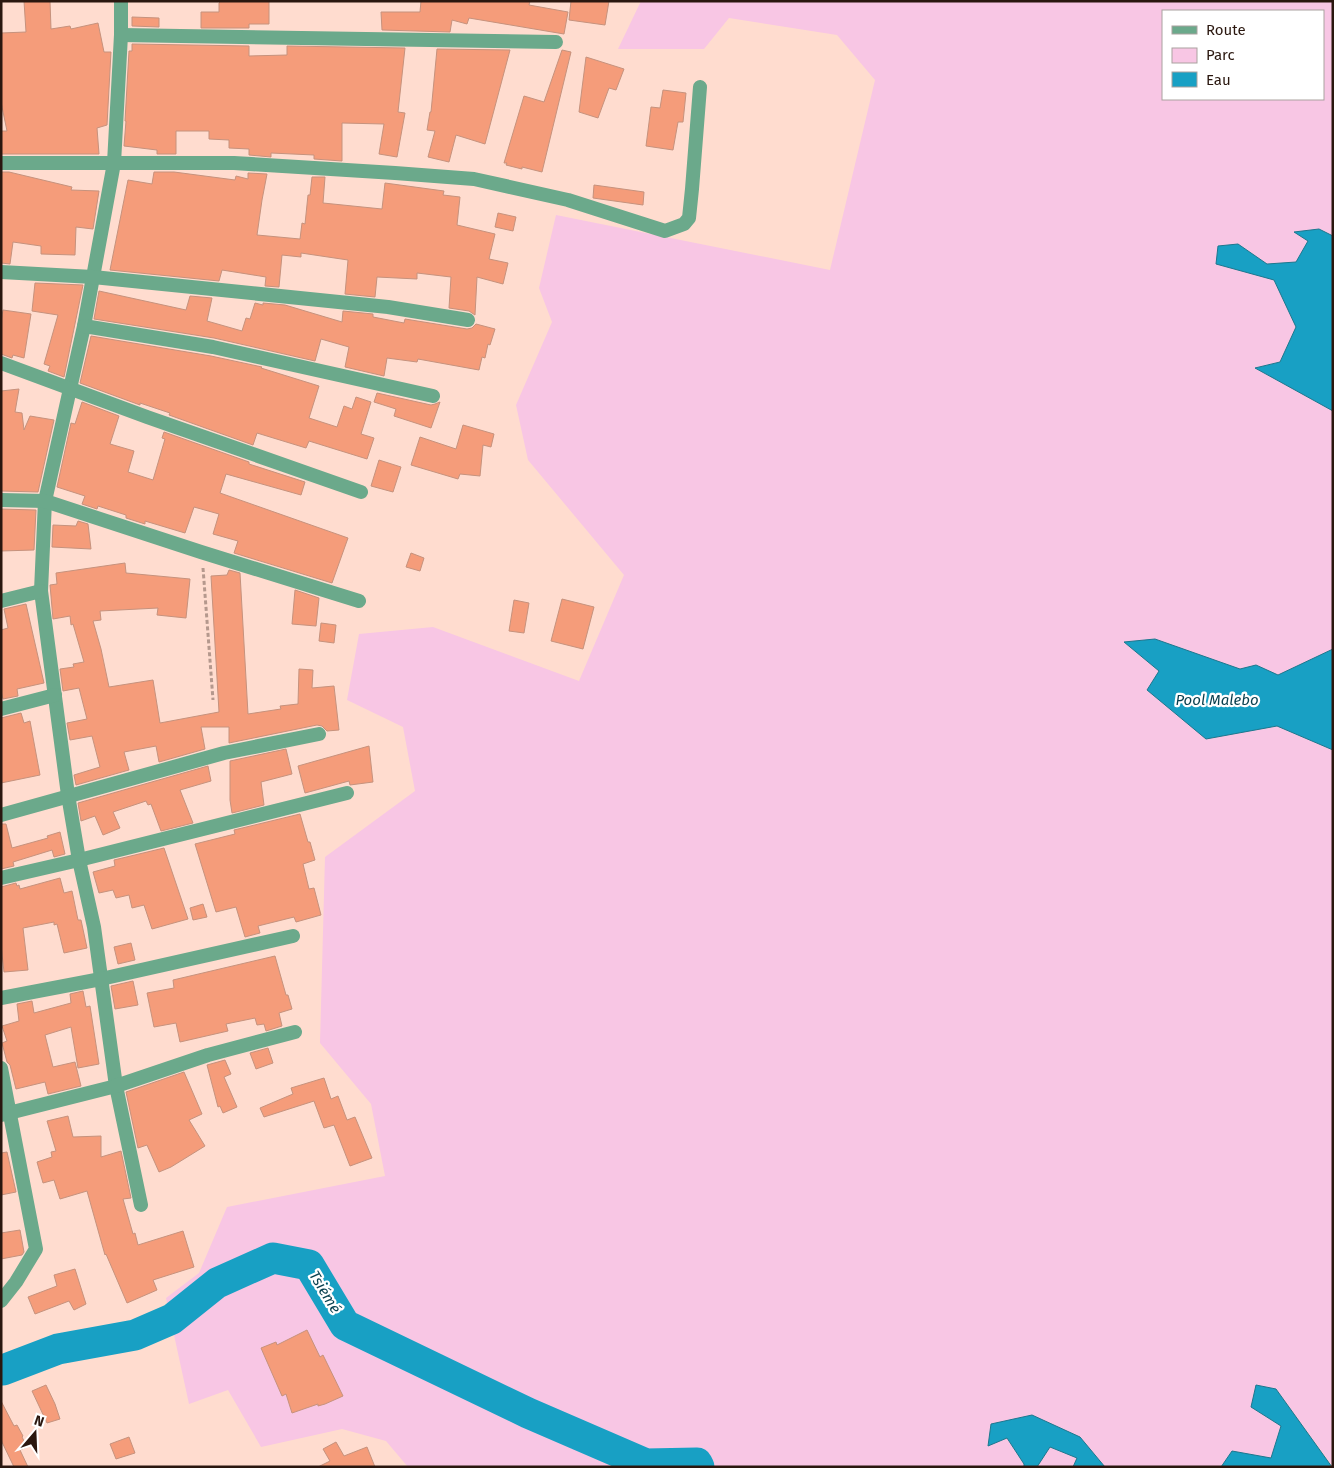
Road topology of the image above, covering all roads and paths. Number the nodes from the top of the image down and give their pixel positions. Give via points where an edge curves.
1 (121, 1) edge
2 (121, 35) junction
3 (556, 42) dead end
4 (700, 87) dead end
5 (1, 163) edge
6 (114, 163) junction
7 (1, 272) edge
8 (94, 277) junction
9 (468, 320) dead end
10 (84, 326) junction
11 (1, 363) edge
12 (70, 389) junction
13 (433, 396) dead end
14 (361, 492) dead end
15 (1, 500) edge
16 (45, 501) junction
17 (202, 552) junction
18 (41, 591) junction
19 (1, 601) edge
20 (359, 601) dead end
21 (55, 696) junction
22 (212, 700) dead end
23 (1, 709) edge
24 (319, 734) dead end
25 (347, 792) dead end
26 (68, 795) junction
27 (1, 815) edge
28 (79, 860) junction
29 (1, 878) edge
30 (293, 936) dead end
31 (101, 979) junction
32 (1, 998) edge
33 (294, 1032) dead end
34 (1, 1068) edge
35 (116, 1086) junction
36 (6, 1114) edge
37 (141, 1205) dead end
38 (1, 1301) edge

1 - 2 street
2 - 3 street
2 - 6 street
4 - 6 street via 689,218 684,224 665,231 568,200 474,179 234,163
5 - 6 street
6 - 8 street
7 - 8 street
8 - 9 street via 388,306
8 - 10 street
10 - 12 street
10 - 13 street via 213,347
11 - 12 street
12 - 14 street
12 - 16 street
15 - 16 street
16 - 17 street
16 - 18 street
17 - 20 street
17 - 22 path
18 - 19 street
18 - 21 street
21 - 23 street
21 - 26 street
24 - 26 street via 224,753
25 - 28 street
26 - 27 street
26 - 28 street
28 - 29 street
28 - 31 street via 94,927
30 - 31 street
31 - 32 street
31 - 35 street
33 - 35 street
34 - 36 street
35 - 36 street
35 - 37 street
36 - 38 street via 36,1249

